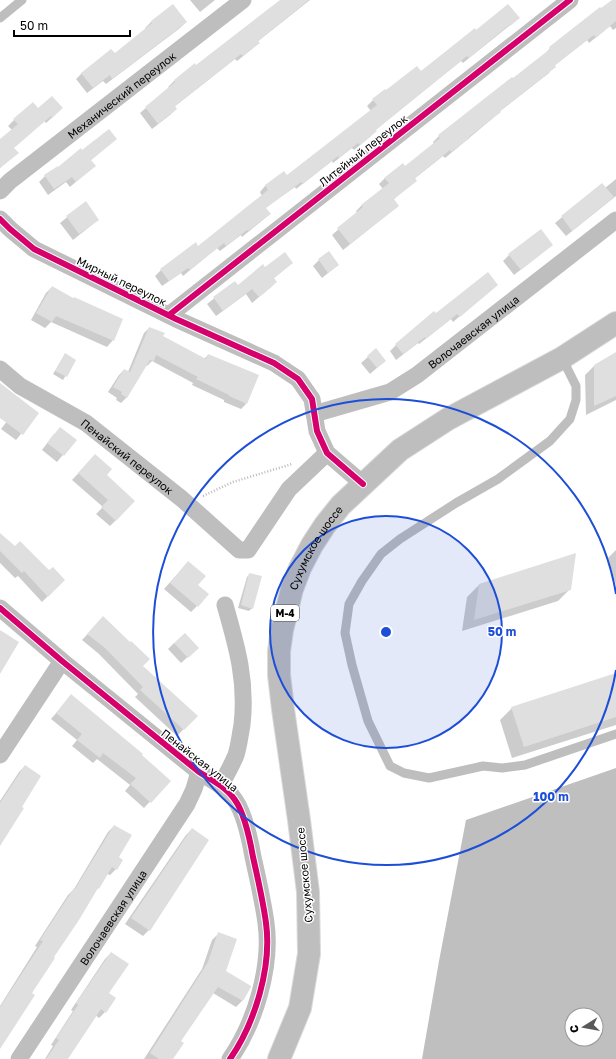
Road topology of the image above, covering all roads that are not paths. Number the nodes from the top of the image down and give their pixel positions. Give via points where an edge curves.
1 (22, 0) edge
2 (243, 0) edge
3 (570, 0) edge
4 (0, 18) edge
5 (0, 191) edge
6 (0, 219) edge
7 (616, 220) edge
8 (169, 315) junction
9 (616, 323) edge
10 (562, 358) junction
11 (0, 369) edge
12 (314, 414) junction
13 (327, 453) junction
14 (363, 484) junction
15 (226, 605) dead end
16 (0, 608) edge
17 (62, 661) junction
18 (616, 734) edge
19 (0, 754) edge
20 (199, 772) junction
21 (221, 785) junction
22 (19, 1059) edge
23 (230, 1059) edge
24 (279, 1059) edge

1 - 4 lane
2 - 5 street, Механический переулок
3 - 8 street, Литейный переулок
6 - 8 street, Мирный переулок via 34,249
7 - 12 street, Волочаевская улица via 417,375 390,392
8 - 12 street, Мирный переулок via 274,363 298,380 312,399
9 - 10 highway, Сухумское шоссе / М-4
10 - 14 highway, Сухумское шоссе / М-4 via 429,430 400,450
10 - 18 lane via 576,386 576,400 570,419 550,441 498,479 400,539 382,554 349,604 345,633 368,721 390,766 404,773 429,778 483,766 502,768 525,765
11 - 13 street, Пенайский переулок via 20,386 86,423 186,503 239,550 248,550 289,489
12 - 13 street, Мирный переулок via 317,432
13 - 14 street, Мирный переулок
14 - 24 highway, Сухумское шоссе / М-4 via 325,525 312,545 292,589 282,630 279,675 308,892 308,954 300,1008
15 - 21 street via 239,658 244,696 236,754
16 - 17 street, Пенайская улица
17 - 19 street
17 - 20 street, Пенайская улица
20 - 21 street, Пенайская улица
20 - 22 street, Волочаевская улица via 187,804
21 - 23 street, Пенайская улица via 235,800 246,825 266,925 262,989 250,1021

